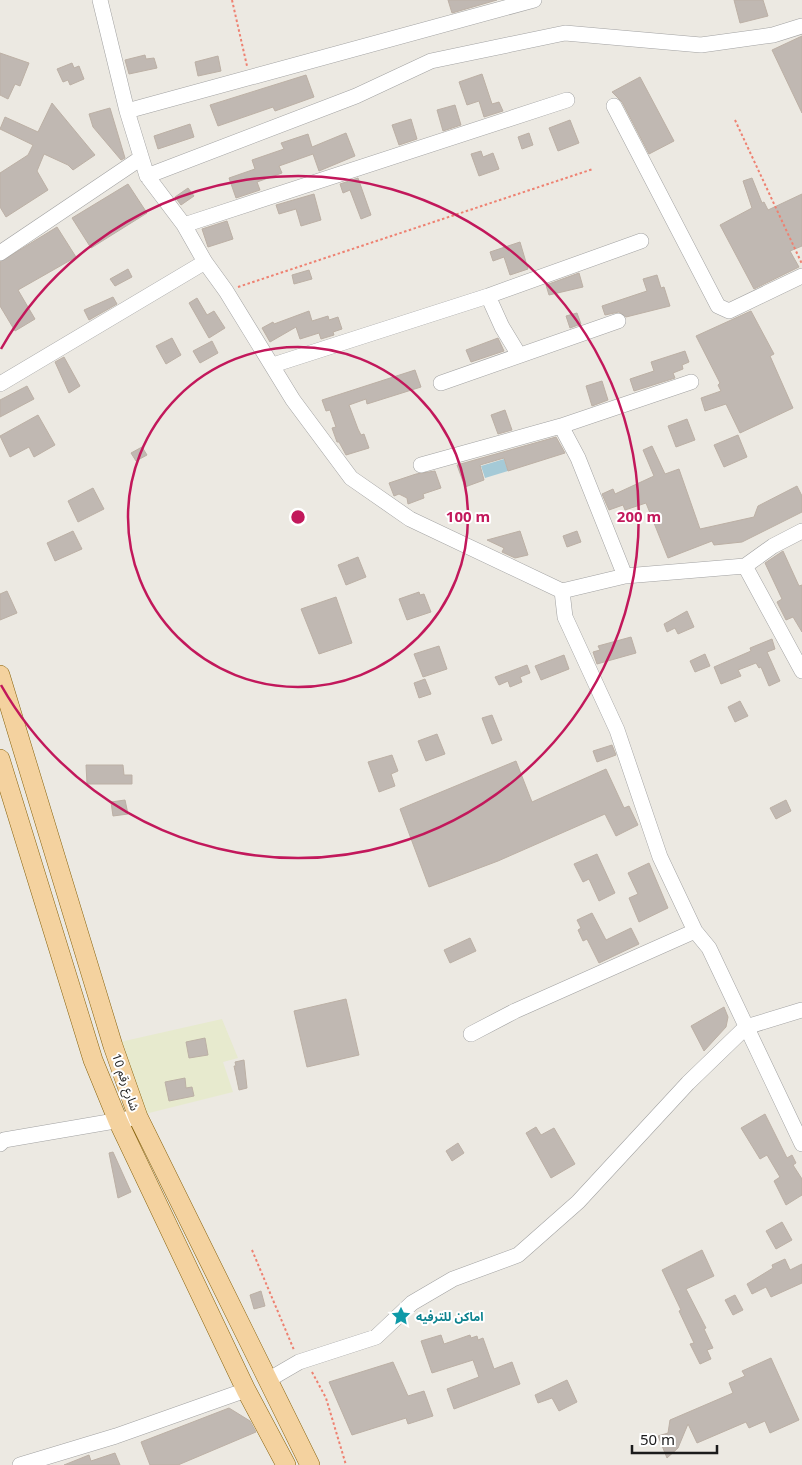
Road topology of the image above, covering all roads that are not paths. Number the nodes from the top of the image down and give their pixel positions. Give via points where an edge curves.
1 (100, 0) edge
2 (534, 0) edge
3 (802, 26) edge
4 (567, 100) dead end
5 (614, 106) dead end
6 (127, 111) junction
7 (141, 158) junction
8 (148, 176) junction
9 (184, 225) junction
10 (641, 241) dead end
11 (0, 253) edge
12 (205, 262) junction
13 (802, 276) edge
14 (488, 296) junction
15 (618, 321) dead end
16 (520, 355) junction
17 (273, 365) junction
18 (691, 382) dead end
19 (441, 383) dead end
20 (0, 384) edge
21 (561, 426) junction
22 (421, 465) dead end
23 (802, 531) edge
24 (745, 566) junction
25 (626, 576) junction
26 (562, 591) junction
27 (802, 671) edge
28 (0, 676) edge
29 (0, 759) edge
30 (694, 931) junction
31 (802, 1010) edge
32 (746, 1027) junction
33 (471, 1034) dead end
34 (138, 1117) junction
35 (118, 1121) junction
36 (0, 1144) edge
37 (802, 1144) edge
38 (268, 1380) junction
39 (246, 1390) junction
40 (20, 1465) edge
41 (286, 1465) edge
42 (310, 1465) edge

1 - 6 street
2 - 6 street
3 - 8 street via 774,35 701,46 566,33 431,61 356,96
4 - 9 street
5 - 13 street via 718,306 729,312
6 - 7 street
7 - 8 street
7 - 11 street
8 - 9 street
9 - 12 street
10 - 14 street
12 - 17 street
12 - 20 street
14 - 16 street
14 - 17 street
15 - 16 street
16 - 19 street
17 - 26 street via 293,400 350,478 410,519
18 - 21 street
21 - 22 street
21 - 25 street via 578,458
23 - 24 street
24 - 25 street
24 - 27 street
25 - 26 street
26 - 30 street via 565,617 617,730 660,857
28 - 34 main road, شارع رقم 10 via 113,1046
29 - 35 main road, شارع رقم 10 via 93,1060
30 - 32 street via 710,948
30 - 33 street
31 - 32 street
32 - 37 street
32 - 38 street via 688,1083 578,1202 518,1255 453,1279 428,1293 412,1303 376,1337 299,1362
34 - 35 street
34 - 38 main road, شارع رقم 10
35 - 36 street via 4,1140
35 - 39 main road, شارع رقم 10
38 - 42 main road, شارع رقم 10
39 - 40 street via 116,1436
39 - 41 main road, شارع رقم 10

